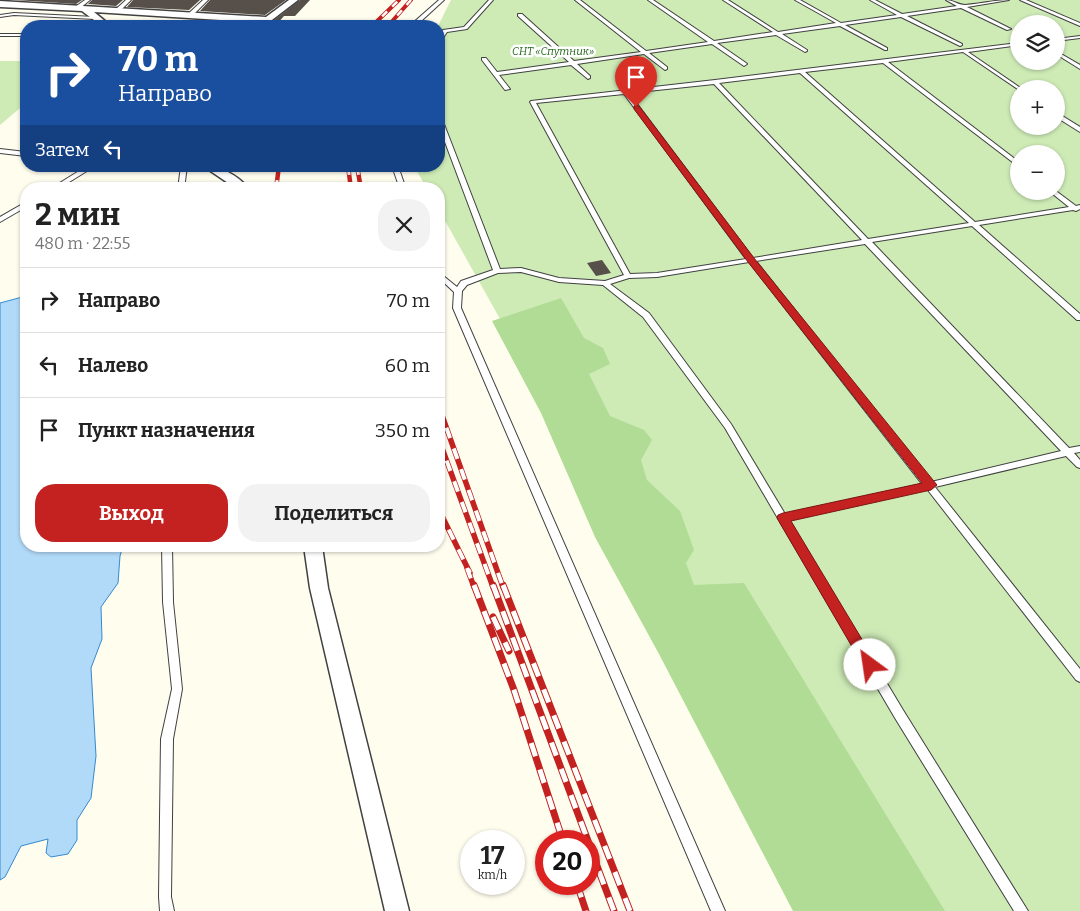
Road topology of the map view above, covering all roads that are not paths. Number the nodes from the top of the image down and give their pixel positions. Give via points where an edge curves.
1 (46, 0) edge
2 (88, 0) edge
3 (128, 0) edge
4 (206, 0) edge
5 (294, 0) edge
6 (442, 0) edge
7 (492, 0) edge
8 (576, 0) edge
9 (650, 0) edge
10 (725, 0) edge
11 (797, 0) edge
12 (872, 0) edge
13 (948, 0) edge
14 (1007, 0) edge
15 (1022, 0) edge
16 (0, 4) edge
17 (26, 5) junction
18 (38, 6) junction
19 (962, 6) junction
20 (81, 9) junction
21 (117, 11) junction
22 (14, 14) junction
23 (901, 14) junction
24 (190, 15) junction
25 (520, 15) dead end
26 (1, 16) edge
27 (95, 18) junction
28 (98, 20) edge
29 (420, 20) edge
30 (842, 24) junction
31 (1080, 25) edge
32 (1009, 29) dead end
33 (445, 31) edge
34 (780, 33) junction
35 (0, 35) edge
36 (20, 35) edge
37 (1080, 37) edge
38 (1065, 39) edge
39 (713, 42) junction
40 (960, 45) dead end
41 (1010, 45) edge
42 (885, 49) dead end
43 (805, 51) dead end
44 (964, 51) junction
45 (645, 52) junction
46 (1065, 57) edge
47 (484, 59) dead end
48 (884, 61) junction
49 (572, 62) junction
50 (744, 64) dead end
51 (1080, 66) edge
52 (664, 68) dead end
53 (801, 72) junction
54 (496, 74) junction
55 (588, 76) dead end
56 (714, 82) junction
57 (1010, 82) edge
58 (507, 89) dead end
59 (625, 92) junction
60 (1065, 120) edge
61 (1080, 130) edge
62 (445, 136) edge
63 (0, 151) edge
64 (20, 153) edge
65 (1010, 158) edge
66 (82, 172) edge
67 (218, 172) edge
68 (65, 182) edge
69 (236, 182) edge
70 (1065, 200) edge
71 (20, 208) edge
72 (1078, 209) edge
73 (0, 220) edge
74 (975, 224) junction
75 (865, 241) junction
76 (751, 260) junction
77 (497, 271) junction
78 (628, 276) junction
79 (445, 280) edge
80 (604, 283) junction
81 (458, 291) junction
82 (1080, 318) edge
83 (1080, 449) edge
84 (1067, 452) junction
85 (1080, 465) edge
86 (931, 485) junction
87 (783, 518) junction
88 (167, 552) edge
89 (314, 552) edge
90 (1080, 677) edge
91 (167, 911) edge
92 (397, 911) edge
93 (718, 911) edge
94 (1021, 911) edge

1 - 18 street
2 - 20 lane
3 - 21 lane
4 - 24 lane
5 - 24 street via 268,20
6 - 29 lane
7 - 33 lane via 465,28
8 - 45 lane
9 - 39 lane
10 - 34 lane
11 - 30 lane
12 - 23 lane
13 - 19 lane
14 - 19 lane
15 - 31 lane
16 - 17 street
17 - 18 street
17 - 22 lane
18 - 20 street
19 - 23 lane
19 - 32 lane
20 - 21 street
20 - 27 street
21 - 24 street
22 - 26 lane
22 - 27 lane
23 - 30 lane
23 - 40 lane
25 - 49 lane
27 - 28 street
30 - 34 lane
30 - 42 lane
34 - 39 lane
34 - 43 lane
35 - 36 lane
37 - 38 lane
39 - 45 lane
39 - 50 lane
41 - 44 lane
44 - 48 lane
44 - 57 lane
45 - 49 lane
45 - 52 lane
46 - 51 lane
47 - 54 lane
48 - 53 lane
48 - 65 lane
49 - 54 lane
49 - 55 lane
53 - 56 lane
53 - 74 lane
54 - 58 lane
56 - 59 lane
56 - 75 lane
59 - 76 lane
59 - 78 lane via 532,102
60 - 61 lane
62 - 77 lane
63 - 64 lane
66 - 68 lane
67 - 69 street
70 - 72 lane
71 - 73 lane
72 - 74 lane
74 - 75 lane
74 - 82 lane
75 - 76 lane
75 - 84 lane
76 - 78 lane via 657,275
76 - 86 lane
77 - 80 lane via 521,270 559,280
77 - 81 lane via 464,283
78 - 80 lane
79 - 81 lane
80 - 87 lane via 646,315 728,426
81 - 93 lane via 457,308
83 - 84 lane
84 - 85 lane
84 - 86 lane
86 - 87 lane
86 - 90 lane
87 - 94 lane
88 - 91 lane via 177,689 167,739 164,897
89 - 92 street via 319,588

